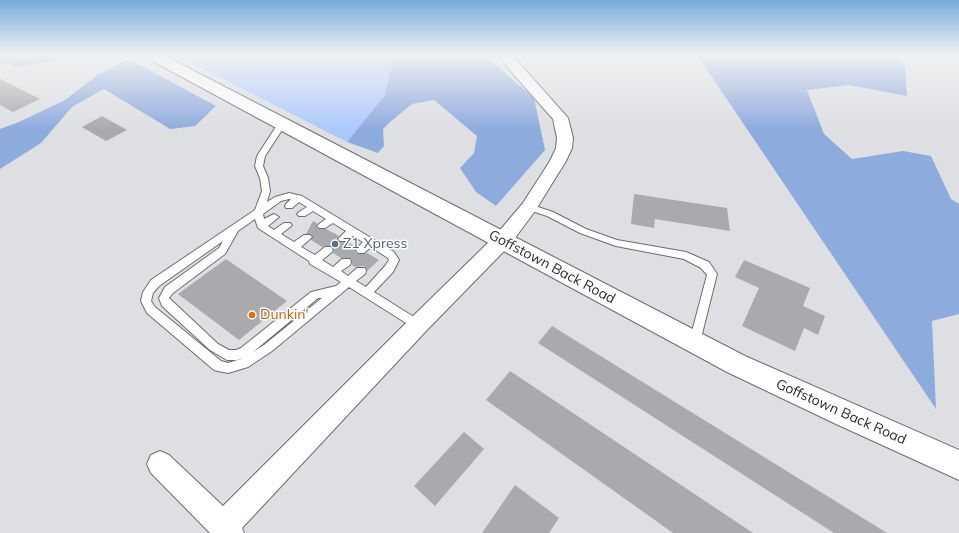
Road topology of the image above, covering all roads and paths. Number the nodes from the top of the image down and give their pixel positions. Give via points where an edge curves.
1 (199, 80) edge
2 (526, 80) edge
3 (282, 124) junction
4 (299, 198) junction
5 (289, 206) dead end
6 (313, 207) junction
7 (529, 207) junction
8 (259, 213) junction
9 (302, 214) dead end
10 (274, 217) dead end
11 (332, 219) junction
12 (287, 225) dead end
13 (261, 226) junction
14 (322, 226) dead end
15 (236, 228) junction
16 (352, 231) junction
17 (274, 234) junction
18 (307, 237) dead end
19 (343, 239) dead end
20 (502, 241) junction
21 (370, 242) junction
22 (294, 247) junction
23 (328, 250) dead end
24 (361, 250) dead end
25 (384, 251) junction
26 (376, 258) dead end
27 (314, 261) junction
28 (346, 262) dead end
29 (361, 271) dead end
30 (333, 272) junction
31 (348, 282) junction
32 (339, 290) junction
33 (366, 293) junction
34 (418, 325) junction
35 (695, 343) junction
36 (160, 464) dead end
37 (959, 465) edge
38 (227, 530) edge

1 - 3 main road, Goffstown Back Road
2 - 7 street via 560,118 565,138 558,161
3 - 8 lane via 261,156 259,166 266,191
3 - 20 main road, Goffstown Back Road
4 - 5 lane
4 - 6 lane
4 - 8 lane via 289,196 278,199
6 - 9 lane
6 - 11 lane
7 - 20 street
7 - 35 lane via 616,243 686,256 705,265 712,274
8 - 13 lane
8 - 15 lane
10 - 13 lane
11 - 14 lane
11 - 16 lane
12 - 17 lane
13 - 17 lane
15 - 32 lane via 222,251 169,290 164,298 166,303 214,347 227,355 237,355 245,351 315,295
15 - 32 lane via 155,283 148,292 146,301 151,310 218,366 228,368 244,363 262,352
16 - 19 lane
16 - 21 lane
17 - 22 lane
18 - 22 lane
20 - 34 street
20 - 35 main road, Goffstown Back Road
21 - 24 lane
21 - 25 lane
22 - 27 lane
23 - 27 lane
25 - 26 lane
25 - 33 lane via 394,260
27 - 30 lane
28 - 30 lane
29 - 31 lane
30 - 31 lane
31 - 32 lane
31 - 33 lane
33 - 34 lane
34 - 38 street
35 - 37 main road, Goffstown Back Road via 839,412
36 - 38 street

